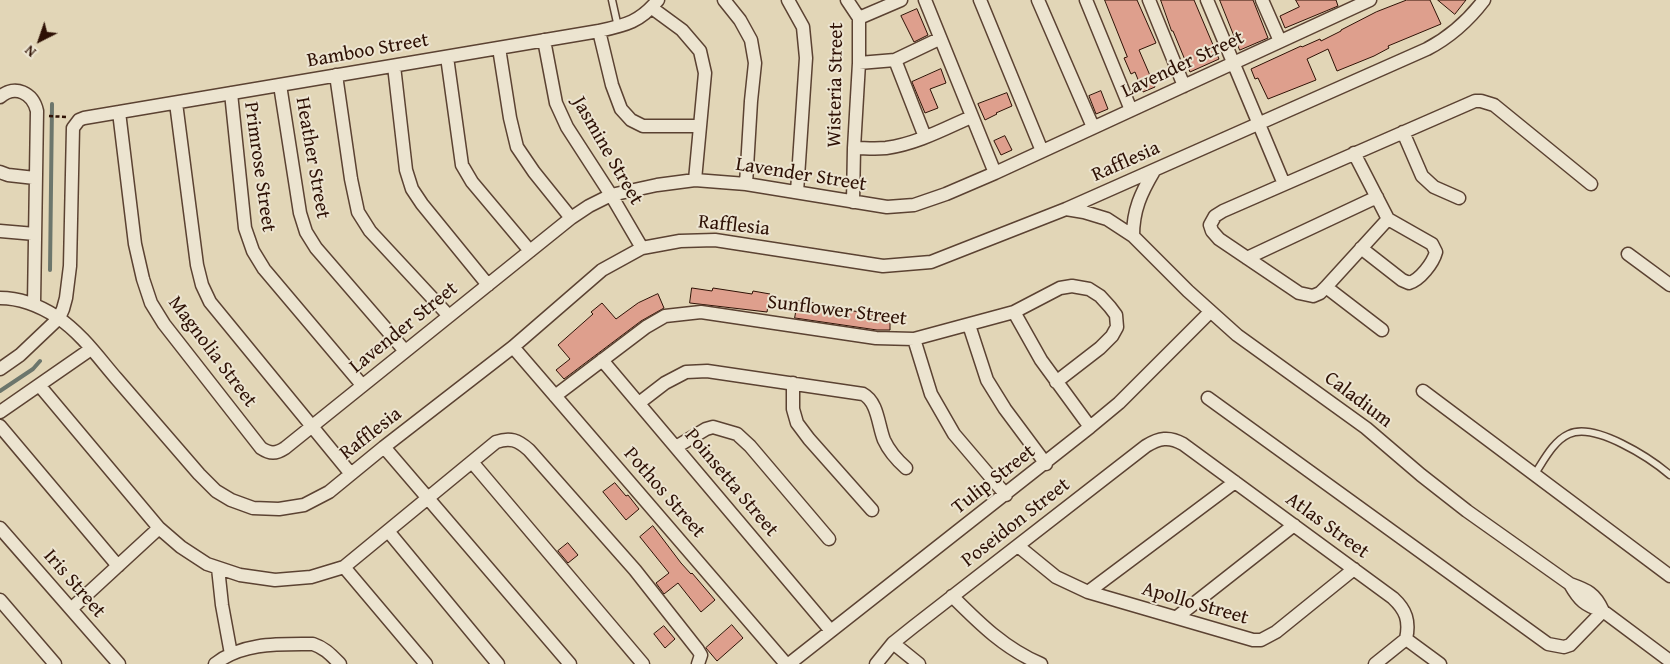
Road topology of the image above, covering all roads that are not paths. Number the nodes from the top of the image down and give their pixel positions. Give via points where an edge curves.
1 (612, 0) edge
2 (724, 0) edge
3 (788, 0) edge
4 (847, 0) edge
5 (901, 0) edge
6 (925, 0) edge
7 (980, 0) edge
8 (1038, 0) edge
9 (1086, 0) edge
10 (1149, 0) edge
11 (1207, 0) edge
12 (1262, 0) edge
13 (1370, 0) edge
14 (1484, 0) edge
15 (655, 4) edge
16 (1348, 5) edge
17 (859, 18) junction
18 (618, 27) junction
19 (599, 31) junction
20 (940, 39) junction
21 (544, 40) junction
22 (1280, 42) junction
23 (499, 48) junction
24 (447, 57) junction
25 (895, 60) junction
26 (859, 63) junction
27 (1233, 63) junction
28 (394, 66) junction
29 (336, 75) junction
30 (280, 85) junction
31 (1184, 86) junction
32 (231, 93) junction
33 (0, 97) edge
34 (176, 103) junction
35 (1131, 110) junction
36 (120, 112) junction
37 (971, 118) junction
38 (1259, 124) junction
39 (699, 126) junction
40 (1094, 127) junction
41 (1403, 132) junction
42 (926, 137) junction
43 (854, 148) junction
44 (1042, 151) junction
45 (1354, 153) junction
46 (1154, 171) junction
47 (0, 172) edge
48 (995, 173) junction
49 (36, 178) junction
50 (694, 180) junction
51 (746, 184) junction
52 (1284, 184) junction
53 (1591, 184) dead end
54 (797, 192) junction
55 (611, 195) junction
56 (1377, 196) junction
57 (1459, 198) dead end
58 (853, 202) junction
59 (1066, 209) junction
60 (571, 218) junction
61 (1388, 219) junction
62 (0, 231) edge
63 (35, 234) junction
64 (1133, 236) junction
65 (642, 248) junction
66 (1361, 248) junction
67 (530, 251) junction
68 (1628, 254) dead end
69 (1247, 258) junction
70 (488, 285) junction
71 (1670, 285) edge
72 (1326, 287) junction
73 (0, 298) edge
74 (34, 304) junction
75 (1014, 312) junction
76 (1210, 312) junction
77 (449, 316) junction
78 (59, 318) junction
79 (968, 325) junction
80 (1382, 330) dead end
81 (914, 339) junction
82 (513, 347) junction
83 (92, 349) junction
84 (405, 351) junction
85 (602, 360) junction
86 (0, 369) edge
87 (1056, 382) junction
88 (793, 383) junction
89 (39, 385) junction
90 (362, 386) junction
91 (1423, 391) dead end
92 (555, 396) junction
93 (1208, 398) dead end
94 (638, 403) junction
95 (0, 412) edge
96 (0, 426) edge
97 (312, 426) junction
98 (1090, 427) junction
99 (1164, 438) joint
100 (384, 447) junction
101 (676, 447) junction
102 (273, 453) joint
103 (472, 462) junction
104 (1046, 464) junction
105 (906, 468) dead end
106 (351, 474) junction
107 (1534, 475) junction
108 (1670, 475) edge
109 (1235, 482) junction
110 (1006, 495) junction
111 (428, 498) junction
112 (872, 510) dead end
113 (1294, 525) junction
114 (0, 528) edge
115 (160, 528) junction
116 (388, 531) junction
117 (830, 539) dead end
118 (1018, 546) junction
119 (118, 566) junction
120 (344, 567) junction
121 (218, 568) junction
122 (1354, 569) junction
123 (1670, 576) edge
124 (1088, 592) junction
125 (952, 596) junction
126 (0, 600) edge
127 (71, 609) junction
128 (1603, 611) junction
129 (1177, 617) junction
130 (831, 631) junction
131 (1406, 639) junction
132 (894, 643) junction
133 (231, 654) junction
134 (1670, 661) edge
135 (55, 664) edge
136 (119, 664) edge
137 (216, 664) edge
138 (340, 664) edge
139 (426, 664) edge
140 (498, 664) edge
141 (570, 664) edge
142 (643, 664) edge
143 (698, 664) edge
144 (787, 664) edge
145 (876, 664) edge
146 (919, 664) edge
147 (1041, 664) edge
148 (1375, 664) edge
149 (1440, 664) edge

1 - 18 lane
2 - 51 street via 751,40 755,63
3 - 54 street via 803,28 806,58
4 - 17 street, Wisteria Street
5 - 17 street
6 - 20 street
7 - 44 street
8 - 40 street
9 - 35 street
10 - 31 street
11 - 27 street
12 - 22 street
13 - 16 street, Lavender Street
14 - 38 street, Rafflesia via 1442,41
15 - 18 street, Bamboo Street via 636,21
15 - 39 street via 700,51 705,72
16 - 22 street, Lavender Street
17 - 26 street, Wisteria Street
18 - 19 street, Bamboo Street
19 - 21 street, Bamboo Street
19 - 39 street via 612,85 621,109 632,120 643,126
20 - 25 street
20 - 37 street
21 - 23 street, Bamboo Street
21 - 55 street, Jasmine Street via 556,103 567,127
22 - 27 street, Lavender Street
23 - 24 street, Bamboo Street
23 - 60 street via 517,147
24 - 28 street, Bamboo Street
24 - 67 street via 462,166
25 - 26 street
25 - 42 street
26 - 43 street, Wisteria Street
27 - 31 street, Lavender Street
27 - 38 street
28 - 29 street, Bamboo Street
28 - 70 street via 406,170 412,188
29 - 30 street, Bamboo Street
29 - 77 street via 358,212 370,231
30 - 32 street, Bamboo Street
30 - 84 street, Heather Street via 300,213 306,232 316,248
31 - 35 street, Lavender Street
32 - 34 street, Bamboo Street
32 - 90 street, Primrose Street via 245,228 253,251 264,269
33 - 49 street via 17,90 36,105
34 - 36 street, Bamboo Street
34 - 97 street via 202,285 210,302
35 - 40 street, Lavender Street
36 - 78 street, Bamboo Street via 84,118 73,128 68,285
36 - 102 street, Magnolia Street via 135,244 151,304 261,448
37 - 42 street
37 - 48 street
38 - 46 street, Rafflesia
38 - 52 street
39 - 50 street
40 - 44 street, Lavender Street
41 - 45 street
41 - 53 street via 1469,103 1488,102
41 - 57 street via 1422,176 1434,187
42 - 43 street via 898,146
43 - 58 street, Wisteria Street
44 - 48 street, Lavender Street
45 - 52 street
45 - 56 street
46 - 59 street, Rafflesia
46 - 64 street via 1136,208
47 - 49 street
48 - 58 street, Lavender Street via 914,205 887,207
49 - 63 street
50 - 51 street, Lavender Street
50 - 55 street, Lavender Street via 657,184
51 - 54 street, Lavender Street
52 - 69 street via 1223,210 1212,220 1212,231 1219,239
54 - 58 street, Lavender Street
55 - 60 street, Lavender Street
55 - 65 street, Jasmine Street
56 - 61 street
56 - 69 street
59 - 64 street, Caladium via 1107,219
59 - 65 street, Rafflesia via 931,262 883,266 715,240 680,241
60 - 67 street, Lavender Street
61 - 66 street
61 - 66 street via 1427,240 1435,248 1434,258 1416,280 1405,282
62 - 63 street
63 - 74 street
64 - 76 street, Caladium
65 - 82 street, Rafflesia via 602,270
66 - 72 street
67 - 70 street, Lavender Street
68 - 71 street
69 - 72 street via 1299,293 1313,296
70 - 77 street, Lavender Street
72 - 80 street
73 - 74 street, Rafflesia
74 - 78 street, Rafflesia
75 - 79 street, Sunflower Street
75 - 87 street
75 - 87 street, Sunflower Street via 1060,288 1072,286 1089,289 1100,296 1116,316 1117,327 1112,336
76 - 98 street, Tulip Street via 1119,403
76 - 128 street, Caladium via 1258,351 1366,428 1459,505 1570,584 1586,590 1598,600
77 - 84 street, Lavender Street
78 - 83 street, Rafflesia
78 - 86 street
79 - 81 street, Sunflower Street
79 - 104 street via 987,380
81 - 85 street, Sunflower Street via 876,338 701,312 665,316
81 - 110 street via 930,394 954,434
82 - 92 street, Pothos Street
82 - 100 street, Rafflesia
83 - 89 street
83 - 106 street, Rafflesia via 199,474 231,500 253,508 304,505 329,492
84 - 90 street, Lavender Street
85 - 92 street, Sunflower Street
85 - 94 street, Poinsetta Street
87 - 98 street
88 - 94 street via 707,371 686,372
88 - 105 street via 863,394 871,400 885,441 895,458
88 - 112 street via 793,409 797,422
89 - 95 street
89 - 115 street
90 - 97 street, Lavender Street
91 - 107 street
92 - 144 street, Pothos Street
93 - 128 street via 1548,644 1570,645
94 - 101 street, Poinsetta Street
96 - 119 street
97 - 102 street, Lavender Street via 279,452
97 - 106 street
98 - 104 street, Tulip Street
99 - 109 street, Atlas Street via 1183,444
99 - 118 street, Poseidon Street via 1146,446
100 - 106 street, Rafflesia
100 - 111 street
101 - 117 street via 706,428 737,434
101 - 130 street, Poinsetta Street
103 - 111 street
103 - 142 street
103 - 143 street via 496,442 512,439 521,443 635,570 698,650 701,655
104 - 110 street, Tulip Street
107 - 108 lane via 1560,441 1568,434 1578,432 1611,438
107 - 123 street
109 - 113 street, Atlas Street
109 - 124 street
110 - 130 street, Tulip Street
111 - 116 street
111 - 141 street
113 - 122 street, Atlas Street
113 - 129 street
114 - 127 street, Iris Street
115 - 119 street
115 - 121 street via 181,547
116 - 120 street
116 - 140 street
118 - 124 street, Apollo Street via 1056,577
118 - 125 street, Poseidon Street
119 - 127 street
120 - 121 street via 311,577 275,580
120 - 139 street
121 - 133 street
122 - 129 street, Apollo Street via 1276,632 1261,640 1244,638
122 - 131 street, Atlas Street via 1400,604 1408,620
124 - 129 street, Apollo Street
125 - 132 street, Poseidon Street
125 - 147 street via 1004,644
126 - 135 street
127 - 136 street, Iris Street
128 - 134 street, Caladium
130 - 144 street, Tulip Street
131 - 148 street
131 - 149 street
132 - 145 street, Poseidon Street
132 - 146 street
133 - 137 street
133 - 138 street via 250,647 313,644 322,647

